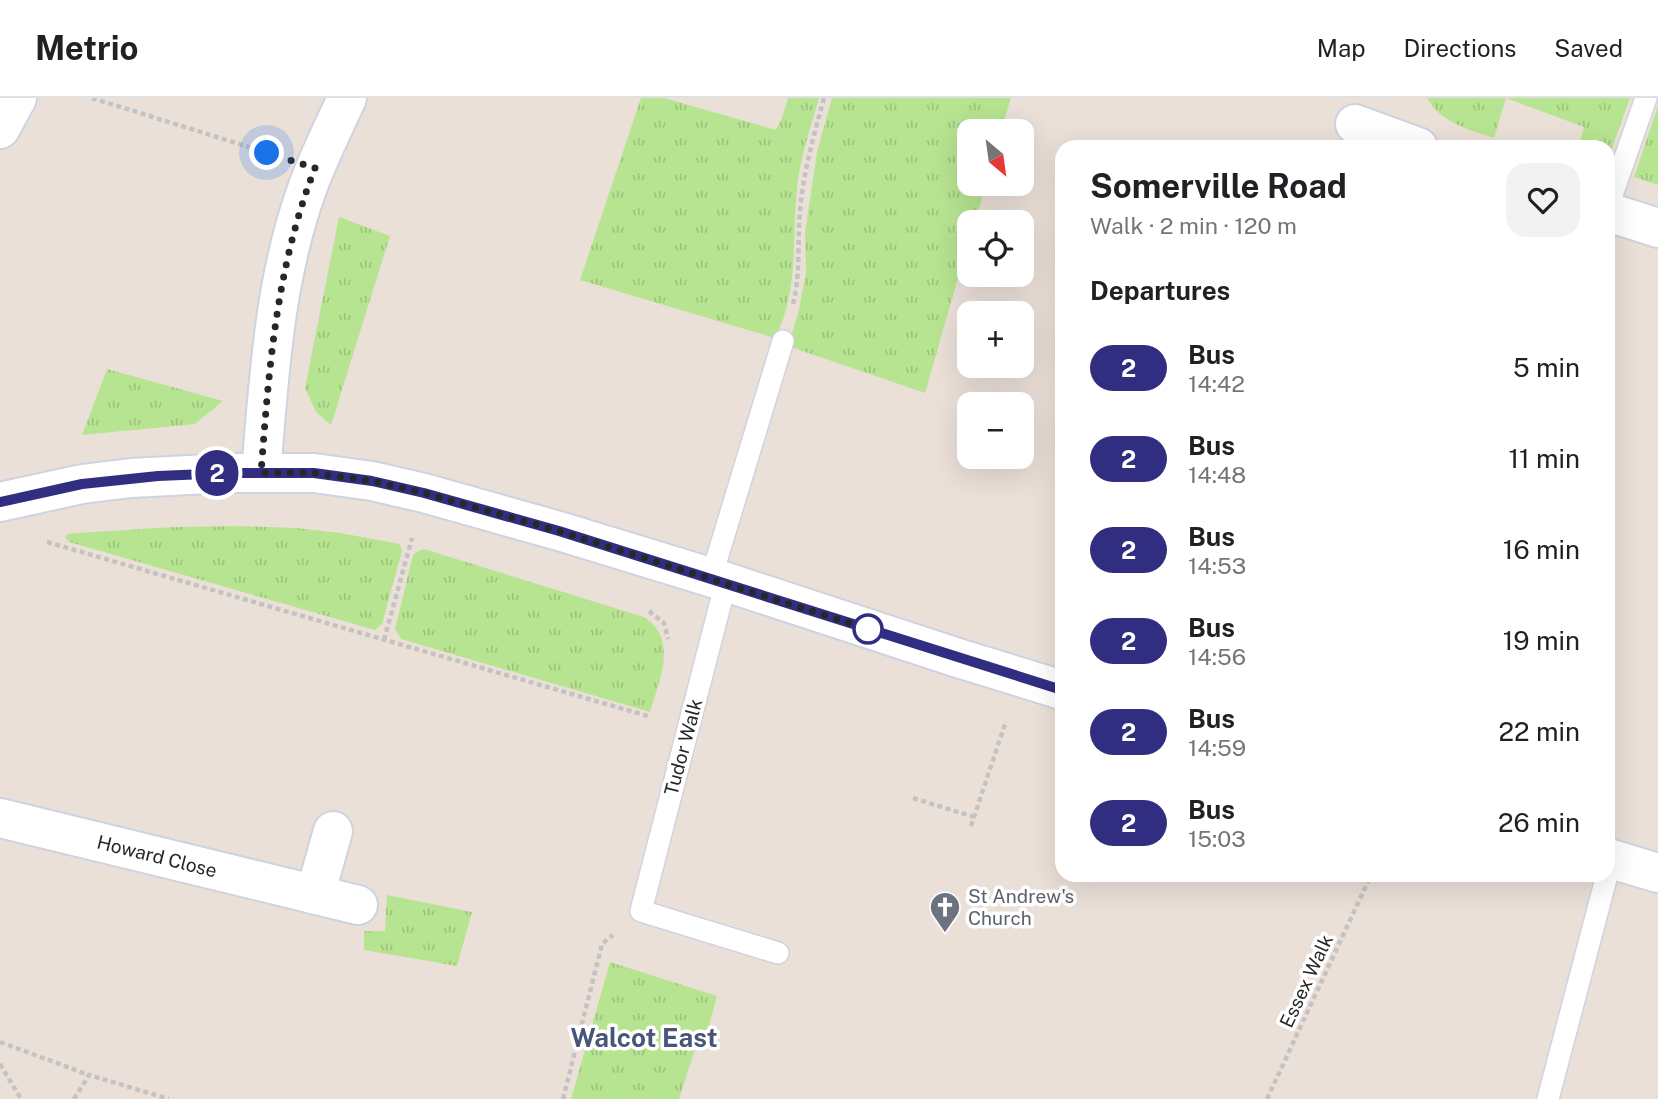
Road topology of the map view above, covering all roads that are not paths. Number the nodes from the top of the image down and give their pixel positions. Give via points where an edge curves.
1 (17, 98) edge
2 (347, 98) edge
3 (1646, 98) edge
4 (1355, 123) edge
5 (0, 129) edge
6 (1400, 140) edge
7 (1615, 186) edge
8 (1615, 214) edge
9 (1658, 228) edge
10 (783, 341) road end
11 (261, 473) junction
12 (0, 502) edge
13 (718, 580) junction
14 (1055, 688) edge
15 (0, 818) edge
16 (333, 831) dead end
17 (1615, 866) edge
18 (1658, 873) edge
19 (1605, 882) edge
20 (315, 895) junction
21 (358, 905) dead end
22 (778, 953) dead end
23 (1548, 1099) edge

1 - 5 street
2 - 11 street via 315,168 287,258 270,358
3 - 7 lane
4 - 6 street
8 - 9 street
10 - 13 lane, Tudor Walk
11 - 12 street via 131,478
11 - 13 street via 314,473 424,493
13 - 14 street
13 - 22 lane, Tudor Walk via 688,728 641,911
15 - 20 street, Howard Close
16 - 20 street
17 - 18 street
19 - 23 lane
20 - 21 street, Howard Close

